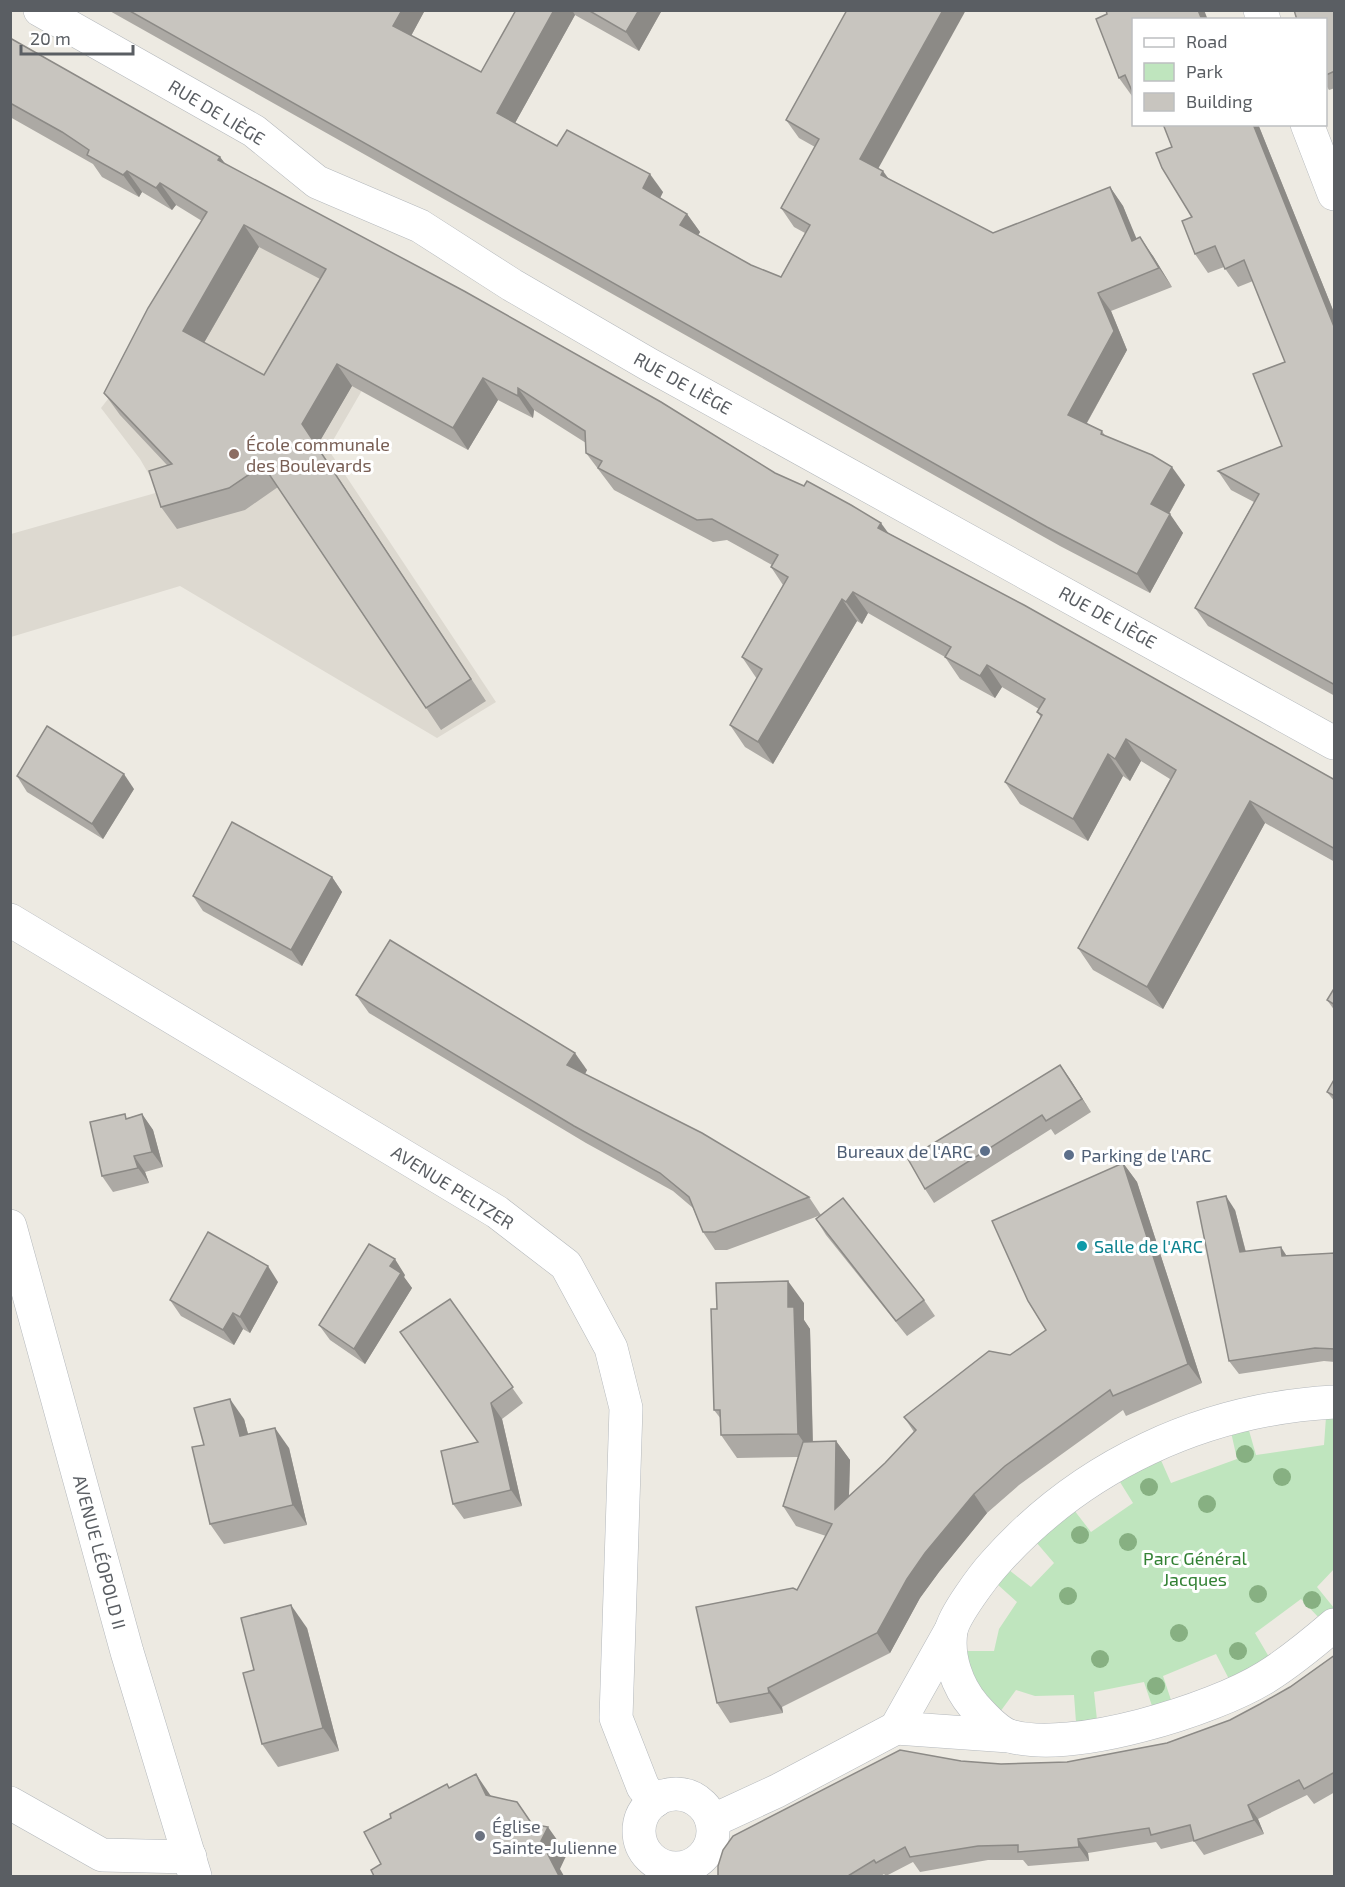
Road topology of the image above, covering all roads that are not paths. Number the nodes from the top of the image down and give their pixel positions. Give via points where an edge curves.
1 (40, 10) edge
2 (1320, 140) edge
3 (1335, 194) edge
4 (1335, 743) edge
5 (10, 920) edge
6 (10, 1226) edge
7 (1335, 1402) edge
8 (1335, 1625) edge
9 (951, 1629) junction
10 (896, 1728) junction
11 (1009, 1736) junction
12 (655, 1801) junction
13 (10, 1803) edge
14 (712, 1821) junction
15 (192, 1867) edge
16 (681, 1872) edge

1 - 4 street, RUE DE LIÈGE via 254,131 317,182 420,226 648,364
2 - 3 street
5 - 12 street, AVENUE PELTZER via 497,1212 566,1265 611,1348 626,1408 616,1718 643,1787
6 - 15 street, AVENUE LÉOPOLD II via 127,1652
7 - 9 street via 1278,1407 1202,1426 1168,1438 1073,1490 1009,1547 982,1578
8 - 11 street via 1265,1677 1164,1721 1074,1738
9 - 10 street
9 - 11 street via 952,1662 962,1692 983,1717
10 - 11 street
10 - 14 street
12 - 14 street via 677,1794 688,1796 699,1802
12 - 16 street via 642,1819 641,1842 654,1861
13 - 15 street via 102,1855
14 - 16 street via 711,1844 706,1853

